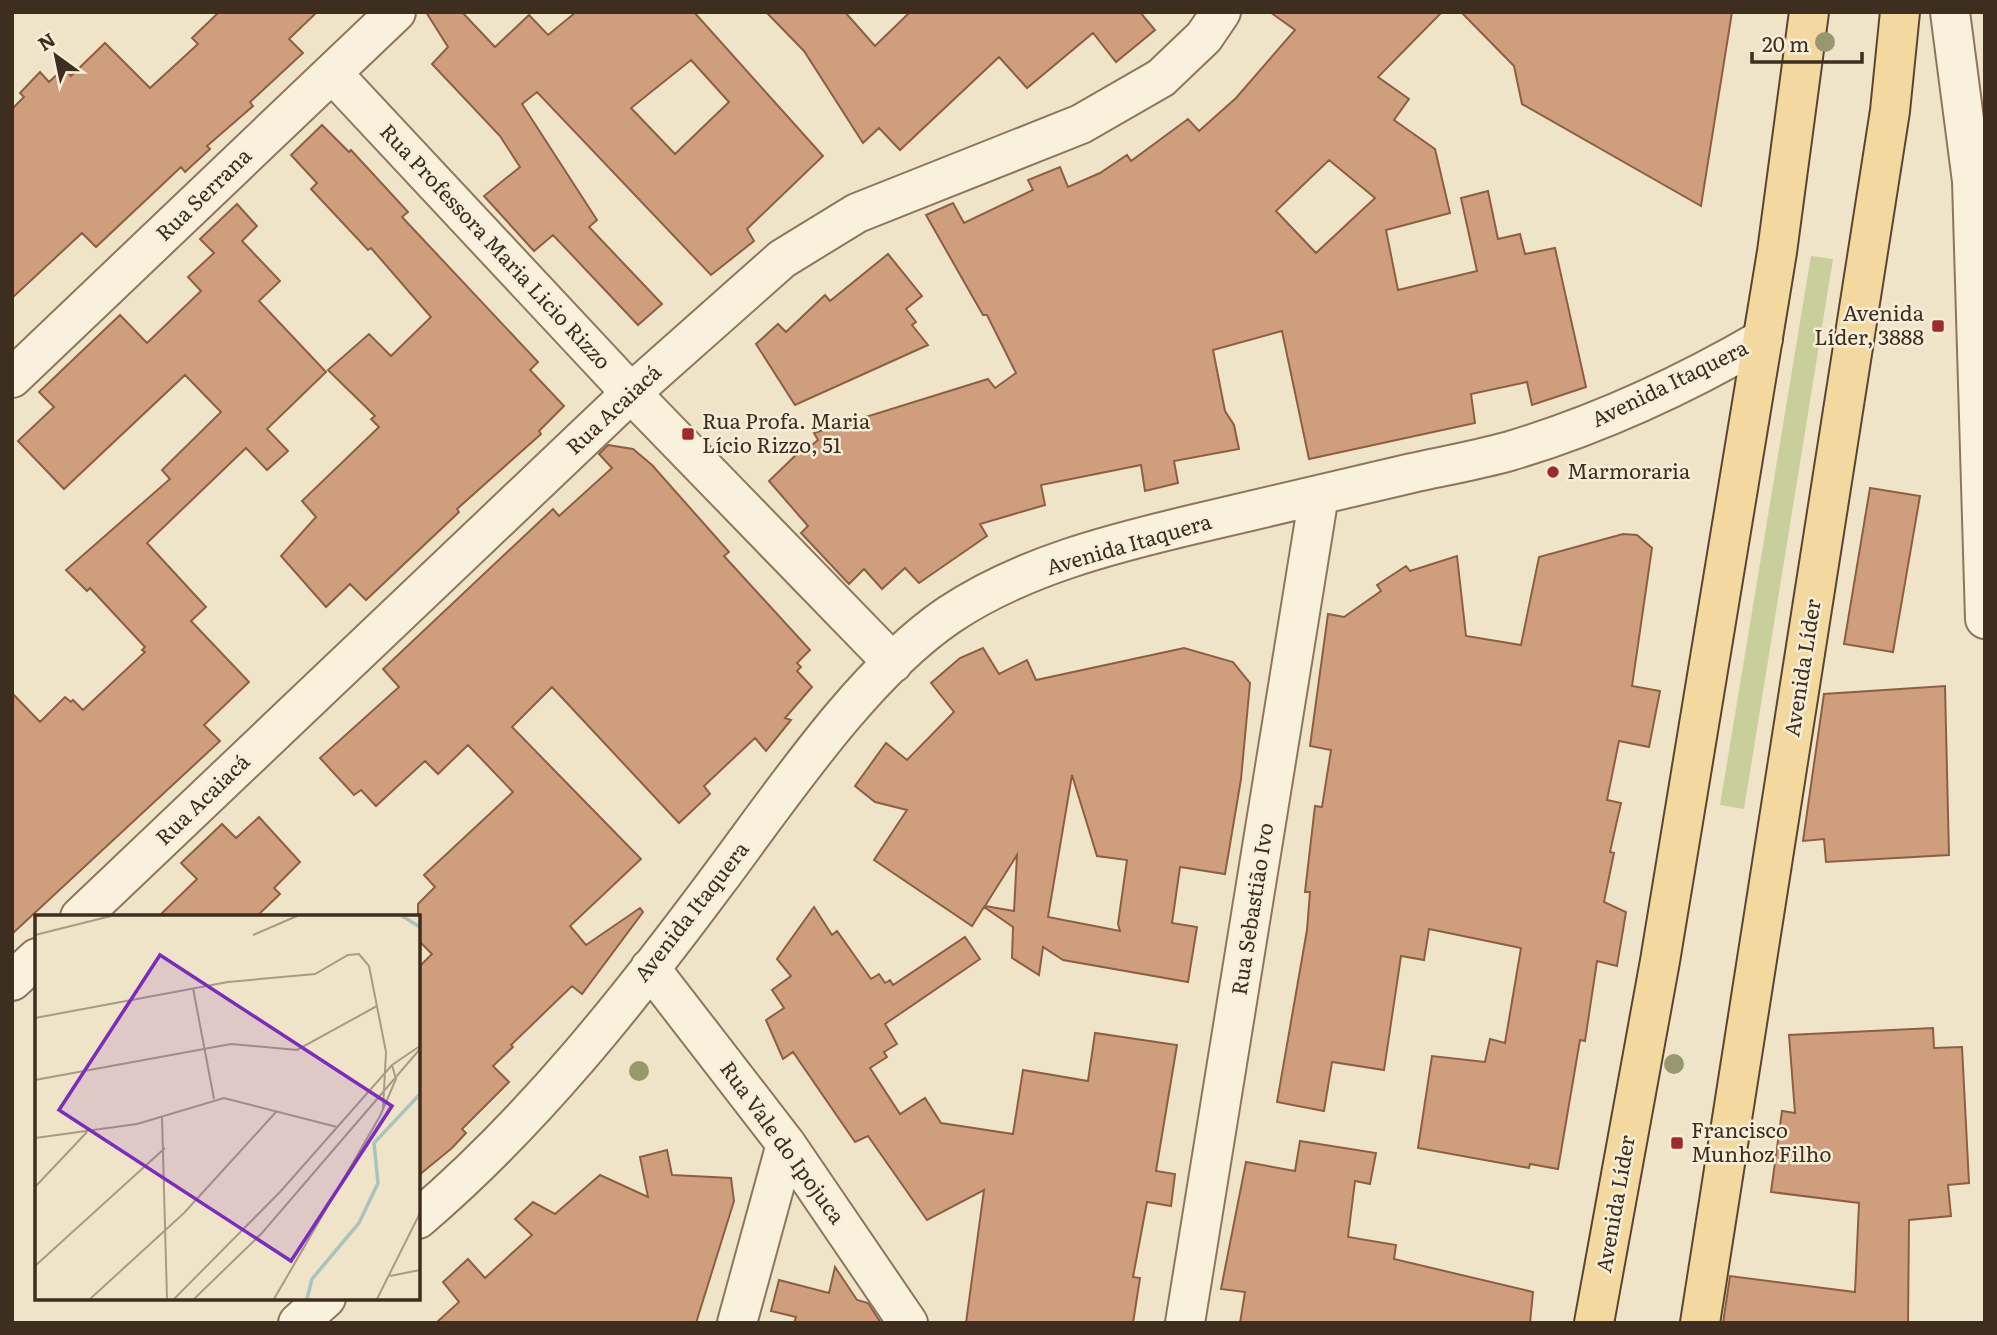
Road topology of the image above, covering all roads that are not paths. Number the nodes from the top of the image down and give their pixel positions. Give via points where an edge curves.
1 (396, 12) edge
2 (1221, 12) edge
3 (1809, 12) edge
4 (1900, 12) edge
5 (1935, 12) edge
6 (1950, 12) edge
7 (1954, 55) junction
8 (332, 72) junction
9 (1762, 339) junction
10 (12, 378) edge
11 (631, 393) junction
12 (1319, 495) junction
13 (1985, 620) edge
14 (893, 663) junction
15 (82, 915) edge
16 (35, 960) edge
17 (650, 968) junction
18 (12, 981) edge
19 (786, 1144) junction
20 (420, 1217) edge
21 (324, 1300) edge
22 (298, 1323) edge
23 (737, 1323) edge
24 (908, 1323) edge
25 (1185, 1323) edge
26 (1594, 1323) edge
27 (1700, 1323) edge

1 - 8 street, Rua Serrana
2 - 11 street, Rua Acaiacá via 1205,37 1161,78 1081,124 857,213 782,259
3 - 9 main road, Avenida Itaquera
4 - 27 main road, Avenida Líder via 1890,111
5 - 7 street
6 - 7 street
7 - 13 street via 1972,181
8 - 10 street, Rua Serrana
8 - 11 street, Rua Professora Maria Licio Rizzo
9 - 12 street, Avenida Itaquera via 1721,363 1571,430 1508,451
9 - 26 main road, Avenida Líder via 1660,961
11 - 14 street, Rua Professora Maria Licio Rizzo
11 - 15 street, Rua Acaiacá
12 - 14 street, Avenida Itaquera via 1161,532 1013,580 948,616
12 - 25 street, Rua Sebastião Ivo
14 - 17 street, Avenida Itaquera via 827,737
16 - 18 street
17 - 19 street, Rua Vale do Ipojuca
17 - 20 street, Avenida Itaquera via 528,1115
19 - 23 street
19 - 24 street, Rua Vale do Ipojuca
21 - 22 street

